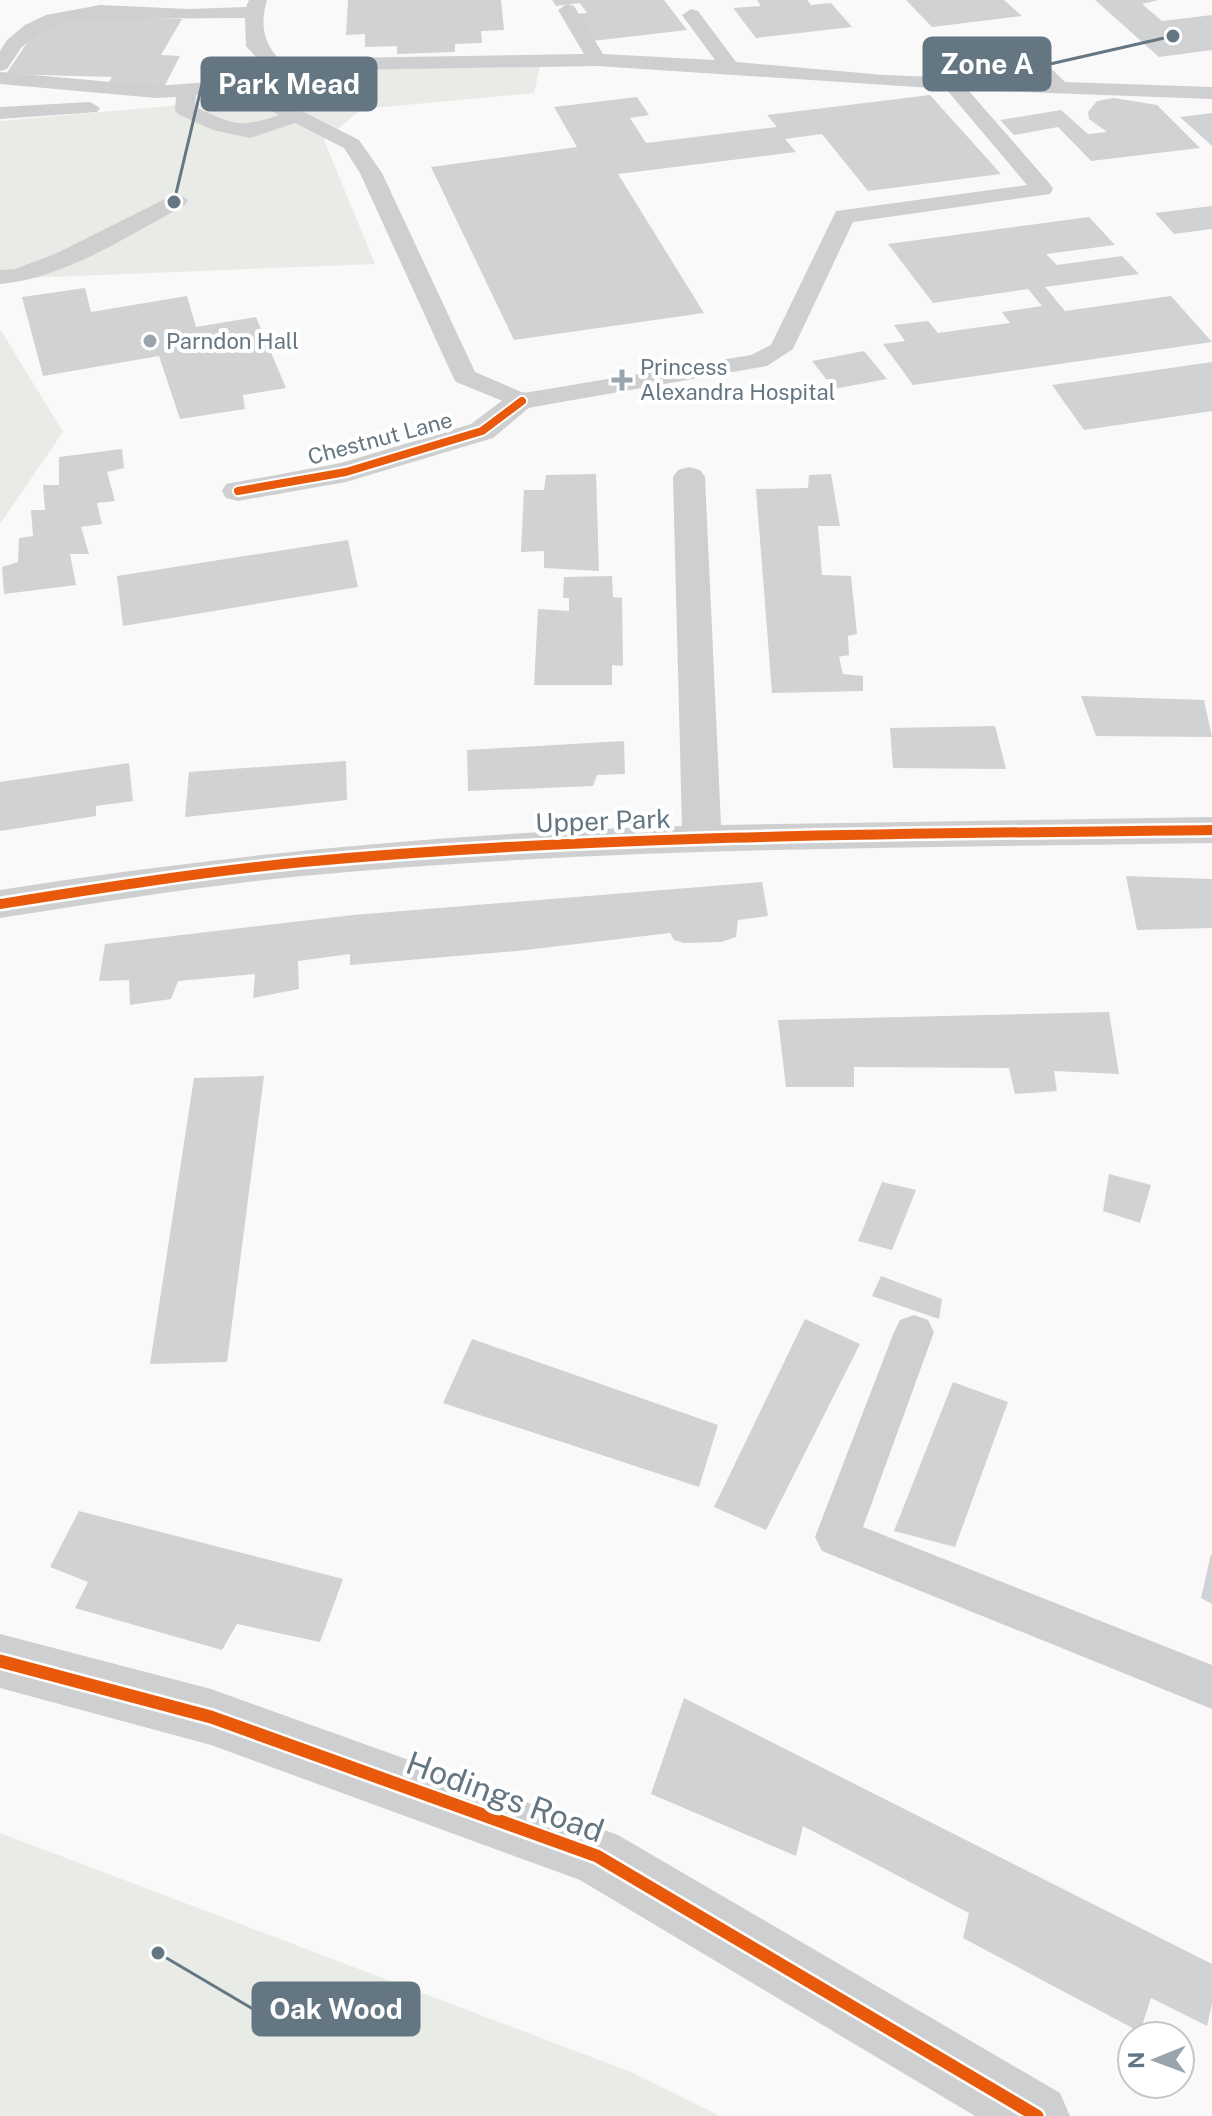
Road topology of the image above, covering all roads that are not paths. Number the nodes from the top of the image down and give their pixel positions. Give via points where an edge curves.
1 (256, 6) edge
2 (567, 10) dead end
3 (691, 15) dead end
4 (1016, 45) dead end
5 (597, 60) junction
6 (0, 65) edge
7 (274, 65) junction
8 (730, 67) junction
9 (0, 78) edge
10 (951, 83) junction
11 (258, 85) junction
12 (1059, 87) junction
13 (1212, 93) edge
14 (186, 100) junction
15 (0, 113) edge
16 (297, 116) junction
17 (177, 200) dead end
18 (0, 277) edge
19 (522, 401) junction
20 (689, 477) dead end
21 (238, 491) dead end
22 (1212, 830) edge
23 (702, 839) junction
24 (0, 904) edge
25 (914, 1332) dead end
26 (0, 1661) edge
27 (1212, 1687) edge
28 (1037, 2116) edge

1 - 6 lane via 208,15 74,5 36,16 5,51
1 - 7 lane via 256,46
2 - 5 lane
3 - 8 lane
4 - 12 lane
5 - 7 lane
5 - 8 lane
7 - 11 lane
8 - 10 lane
9 - 14 lane via 156,92
10 - 12 lane
10 - 19 lane, Chestnut Lane via 1042,189 844,216 781,349 758,361
11 - 14 lane
11 - 16 lane via 261,98
12 - 13 lane
14 - 15 lane
14 - 16 lane via 220,126 250,132
16 - 19 lane via 352,144 371,173 465,377
17 - 18 lane via 16,278
19 - 21 street, Chestnut Lane via 482,431 346,472
20 - 23 street, Upper Park
22 - 23 street, Upper Park
23 - 24 street, Upper Park via 388,852 98,886
25 - 27 lane via 837,1537
26 - 28 street, Hodings Road via 211,1717 597,1856

